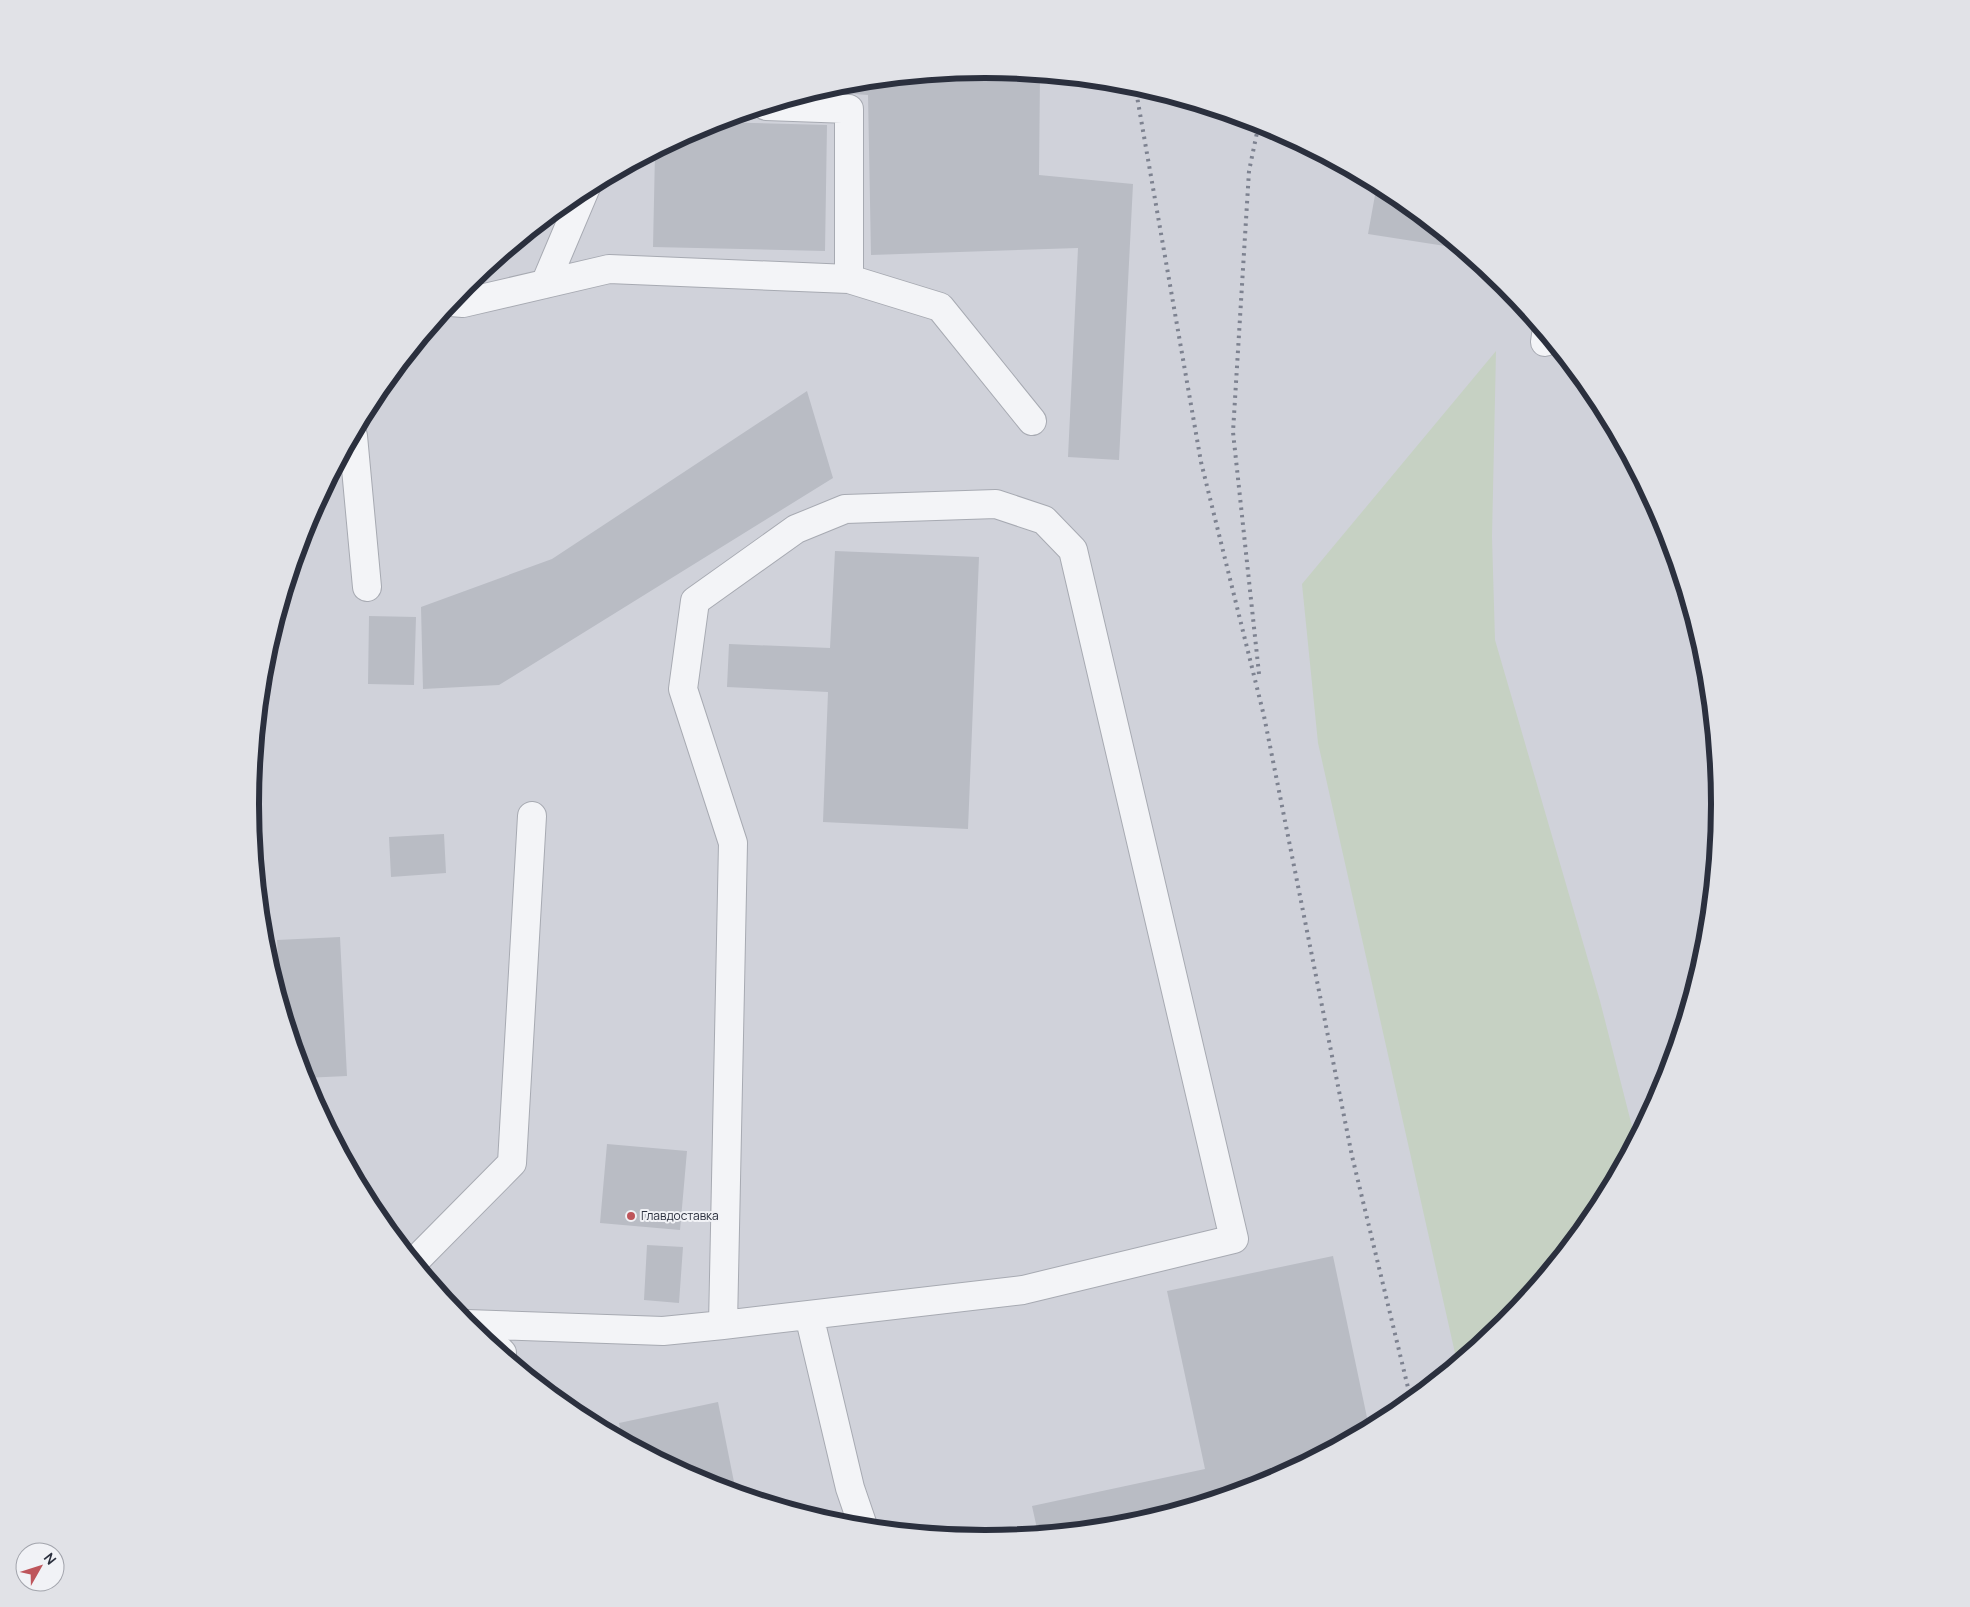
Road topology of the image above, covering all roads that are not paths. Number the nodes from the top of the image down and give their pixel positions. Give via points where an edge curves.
1 (782, 107) edge
2 (580, 202) edge
3 (849, 279) junction
4 (545, 284) junction
5 (460, 303) edge
6 (1032, 421) dead end
7 (353, 446) edge
8 (367, 587) dead end
9 (532, 816) dead end
10 (419, 1257) edge
11 (809, 1315) junction
12 (481, 1325) edge
13 (723, 1325) junction
14 (860, 1519) edge

1 - 3 lane via 850,109
2 - 4 lane
3 - 4 lane via 608,269
3 - 6 lane via 940,307
4 - 5 lane
7 - 8 lane
9 - 10 lane via 512,1164
11 - 13 lane
11 - 13 lane via 1024,1290 1234,1240 1073,550 1044,520 996,504 845,509 796,529 695,601 683,689 733,843
11 - 14 lane via 850,1488
12 - 13 lane via 663,1331

